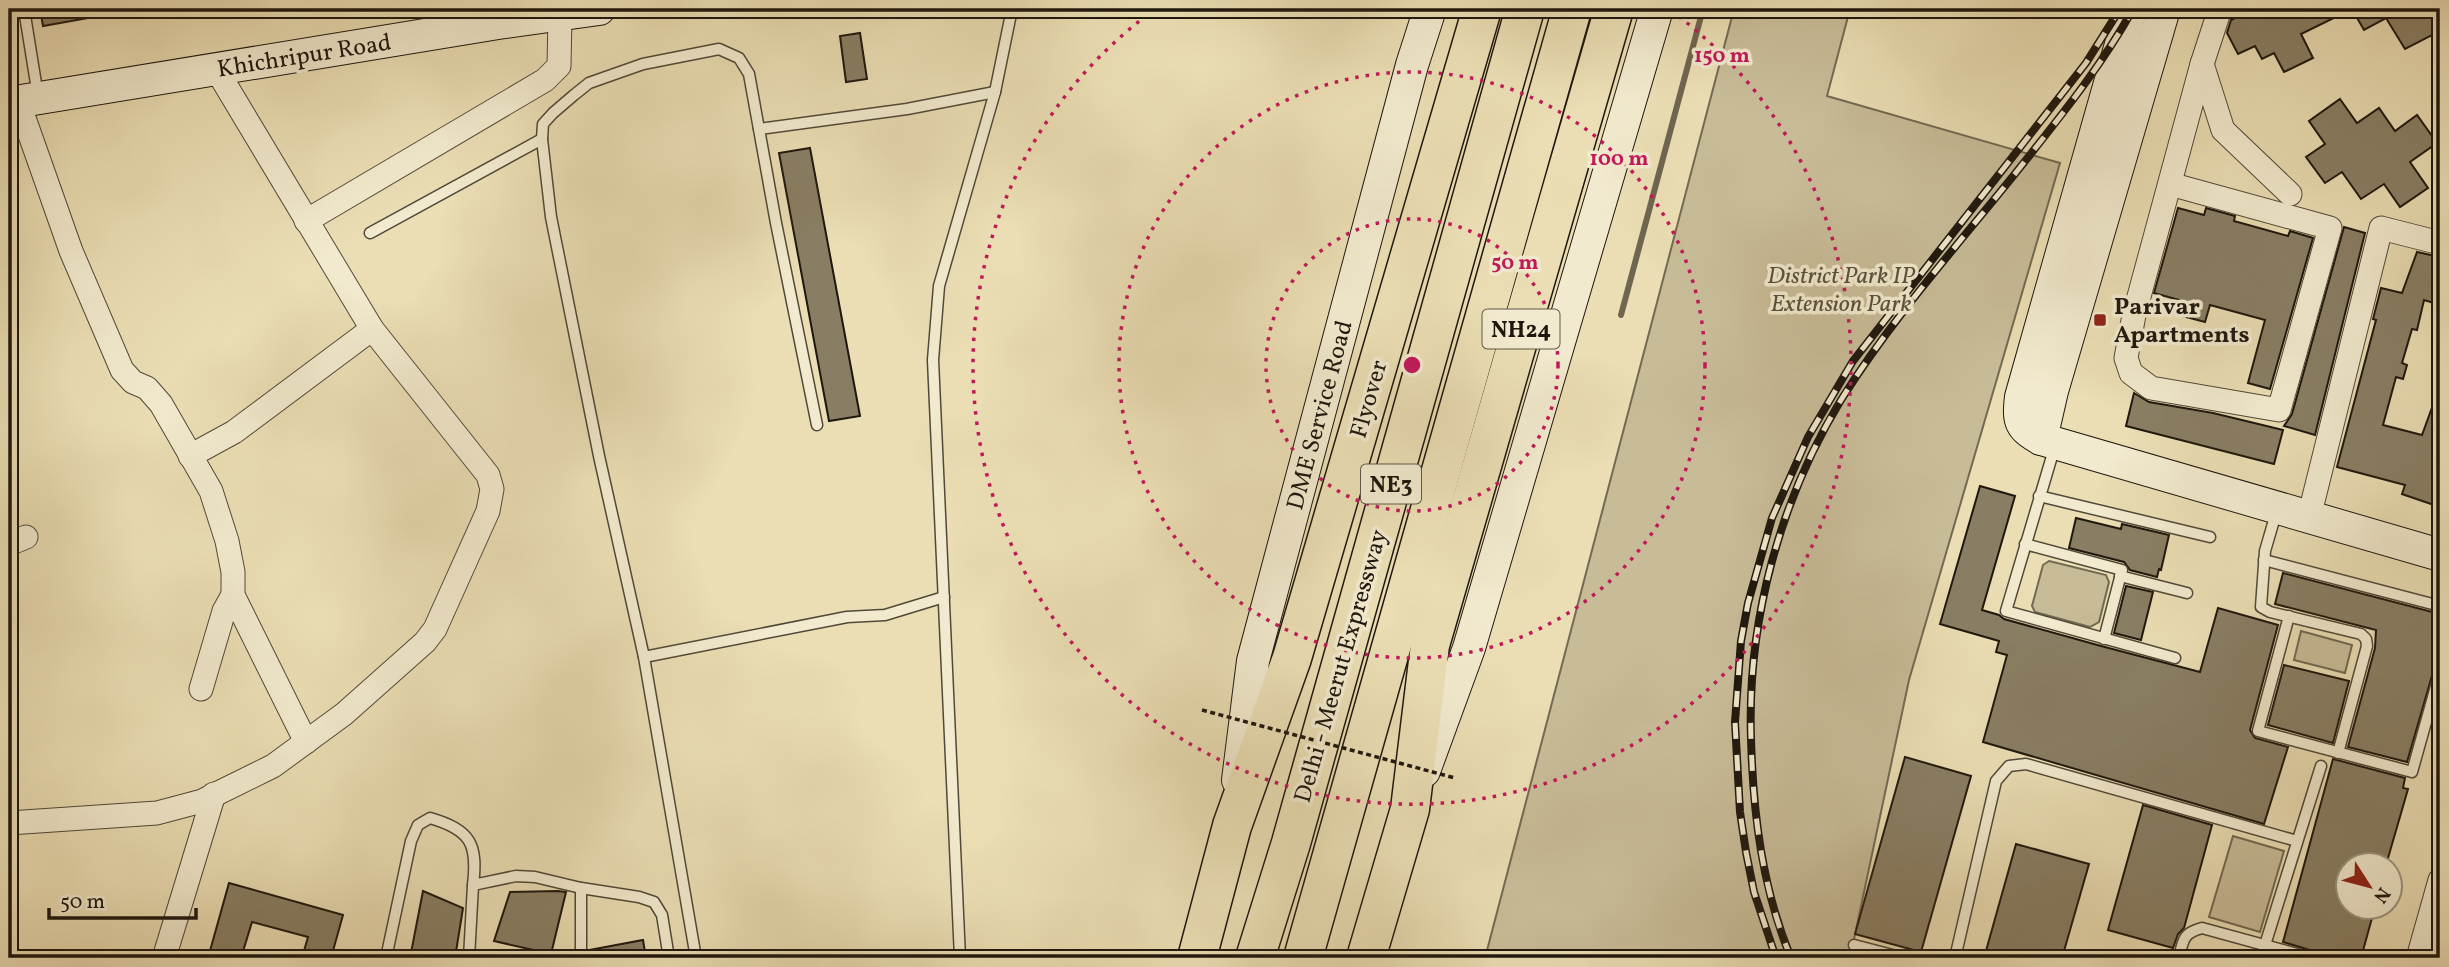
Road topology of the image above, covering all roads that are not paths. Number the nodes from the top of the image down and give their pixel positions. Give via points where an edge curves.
1 (24, 9) edge
2 (599, 9) edge
3 (1012, 9) edge
4 (1430, 9) edge
5 (1482, 9) edge
6 (1525, 9) edge
7 (1572, 9) edge
8 (1614, 9) edge
9 (1630, 9) edge
10 (2131, 9) edge
11 (2164, 9) edge
12 (2220, 9) edge
13 (496, 16) edge
14 (560, 16) junction
15 (1653, 21) edge
16 (2202, 64) junction
17 (216, 69) junction
18 (995, 92) junction
19 (22, 101) edge
20 (759, 129) junction
21 (542, 139) junction
22 (2170, 184) junction
23 (2290, 194) dead end
24 (306, 221) junction
25 (370, 233) dead end
26 (2440, 243) edge
27 (372, 329) junction
28 (817, 425) dead end
29 (2049, 441) junction
30 (190, 456) junction
31 (2039, 496) junction
32 (2278, 508) junction
33 (2309, 517) junction
34 (2210, 537) dead end
35 (2025, 544) junction
36 (2440, 555) edge
37 (2264, 560) junction
38 (2120, 576) junction
39 (2187, 593) dead end
40 (233, 595) junction
41 (944, 597) junction
42 (2440, 606) edge
43 (2289, 616) junction
44 (2104, 639) junction
45 (645, 657) junction
46 (2175, 658) dead end
47 (2440, 672) edge
48 (201, 689) dead end
49 (306, 742) junction
50 (2338, 752) junction
51 (2320, 766) dead end
52 (214, 794) junction
53 (1410, 809) junction
54 (9, 822) edge
55 (1232, 826) junction
56 (2297, 841) junction
57 (2440, 880) edge
58 (473, 885) junction
59 (581, 888) junction
60 (2433, 932) edge
61 (1854, 945) dead end
62 (2266, 945) junction
63 (164, 958) edge
64 (386, 958) edge
65 (468, 958) edge
66 (581, 958) edge
67 (669, 958) edge
68 (696, 958) edge
69 (960, 958) edge
70 (1197, 958) edge
71 (1255, 958) edge
72 (1303, 958) edge
73 (1366, 958) edge
74 (1904, 958) edge
75 (1955, 958) edge
76 (2179, 958) edge
77 (2312, 958) edge
78 (2418, 958) edge

1 - 19 lane
2 - 14 street, Khichripur Road
3 - 18 lane
4 - 55 street, DME Service Road via 1253,661
5 - 55 highway, Flyover via 1292,658
6 - 71 highway, Delhi - Meerut Expressway / NE3
7 - 72 highway, Delhi - Meerut Expressway / NE3
8 - 53 highway, NH24 via 1430,645
9 - 15 street
10 - 29 street via 2021,397 2021,424
11 - 29 street via 2052,391
12 - 16 street
13 - 14 street, Khichripur Road
13 - 17 street, Khichripur Road
14 - 24 street via 559,66 545,80
15 - 53 street via 1469,648
16 - 22 street
16 - 23 street via 2223,130
17 - 19 street, Khichripur Road
17 - 24 street
18 - 20 lane
18 - 41 lane via 939,286 933,360
19 - 30 street via 71,251 122,370 161,404
20 - 21 lane via 749,74 739,58 719,49 643,64 589,83 543,124
20 - 28 lane
21 - 25 lane
21 - 45 lane via 554,230
22 - 22 street via 2134,314 2126,358 2131,373 2151,388 2279,410 2330,228
24 - 27 street
26 - 33 street via 2381,228
27 - 30 street via 234,432
27 - 49 street via 488,475 492,489 488,511 430,635 344,715
29 - 31 lane
29 - 32 street
30 - 40 street via 211,491 227,541
31 - 34 lane
31 - 35 lane
32 - 33 street
32 - 37 lane
33 - 36 street
35 - 38 lane via 2122,570
35 - 44 lane via 2006,611
37 - 42 lane
37 - 43 lane via 2261,607
38 - 39 lane
38 - 44 lane
40 - 48 street via 223,611
40 - 49 street
41 - 45 lane via 885,615 847,617
41 - 69 lane
43 - 50 lane via 2366,639
43 - 50 lane via 2258,731
44 - 46 lane
45 - 68 lane
47 - 50 lane via 2412,772
49 - 52 street via 274,766
51 - 56 lane
52 - 54 street via 157,813
52 - 63 street
53 - 73 highway
55 - 70 highway, Flyover
56 - 62 lane
56 - 75 lane via 2026,764 2010,766 1996,781
57 - 60 street
58 - 59 lane via 516,876
58 - 64 lane via 476,861 472,844 444,822 430,818 418,825
58 - 65 lane
59 - 66 lane
59 - 67 lane via 654,902 662,915
60 - 78 street
61 - 74 lane
62 - 76 lane via 2202,928 2183,940
62 - 77 lane

